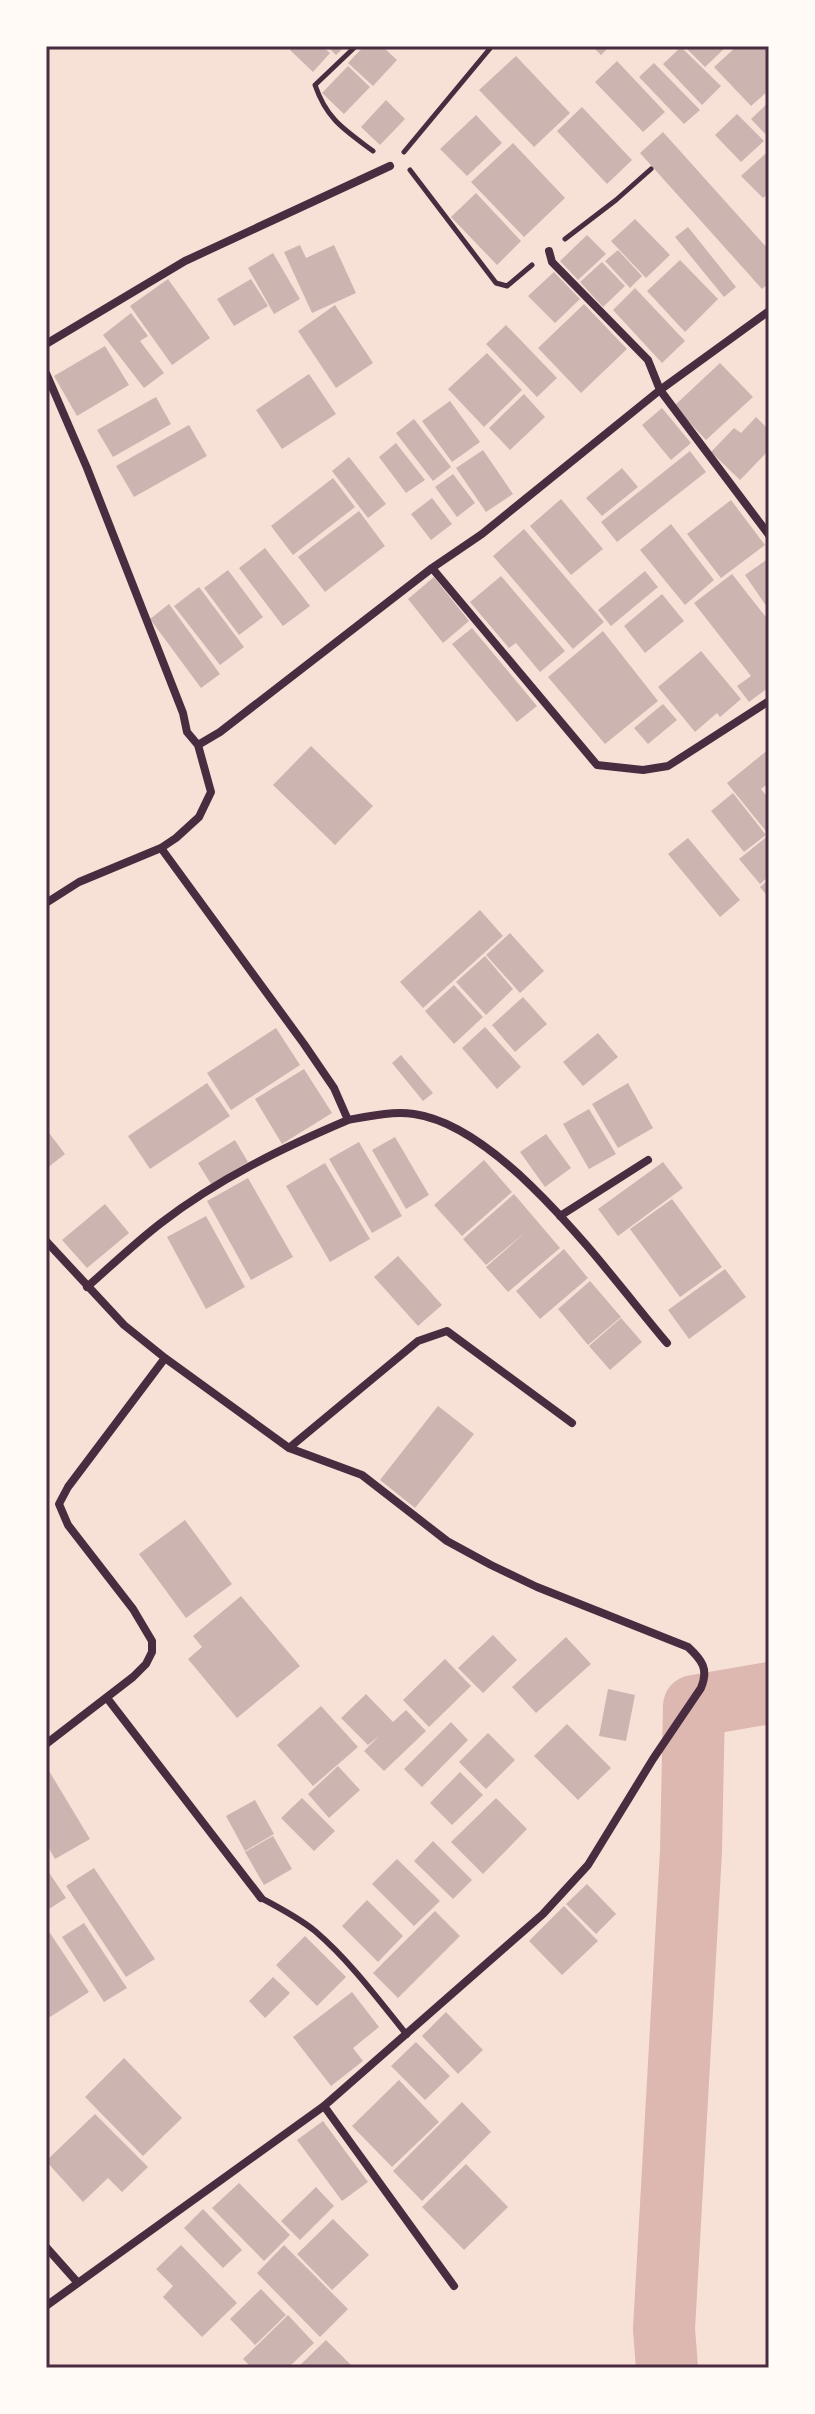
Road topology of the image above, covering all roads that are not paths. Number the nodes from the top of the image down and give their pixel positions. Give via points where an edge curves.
1 (390, 166) road end
2 (549, 251) road end
3 (769, 311) edge
4 (46, 344) edge
5 (46, 373) edge
6 (660, 390) junction
7 (769, 535) edge
8 (432, 568) junction
9 (769, 701) edge
10 (198, 745) junction
11 (161, 848) junction
12 (46, 903) edge
13 (348, 1120) junction
14 (648, 1160) dead end
15 (560, 1216) junction
16 (46, 1241) edge
17 (87, 1287) junction
18 (667, 1343) dead end
19 (165, 1358) junction
20 (572, 1423) dead end
21 (289, 1448) junction
22 (107, 1698) junction
23 (46, 1744) edge
24 (261, 1898) joint
25 (407, 2035) junction
26 (324, 2106) junction
27 (46, 2247) edge
28 (78, 2283) junction
29 (454, 2286) dead end
30 (46, 2306) edge

1 - 4 street via 185,261
2 - 6 street via 552,262 648,360
3 - 6 street
5 - 10 street via 187,732
6 - 7 street
6 - 8 street
8 - 9 street via 597,765 643,770 668,766
8 - 10 street
10 - 11 street via 211,792 199,817
11 - 12 street via 79,882
11 - 13 street via 304,1044
13 - 15 street via 416,1114 455,1128 496,1153
13 - 17 street via 251,1165 202,1195
14 - 15 street
15 - 18 street
16 - 17 street
17 - 19 street
19 - 21 street
19 - 22 street via 59,1504 68,1525 152,1641 146,1664
20 - 21 street via 447,1331 418,1341
21 - 25 street via 362,1475 447,1541 537,1587 688,1647 705,1666 701,1688 588,1865 543,1914
22 - 23 street
22 - 24 street
24 - 25 lane via 317,1933
25 - 26 street
26 - 28 street
26 - 29 street
27 - 28 street
28 - 30 street

